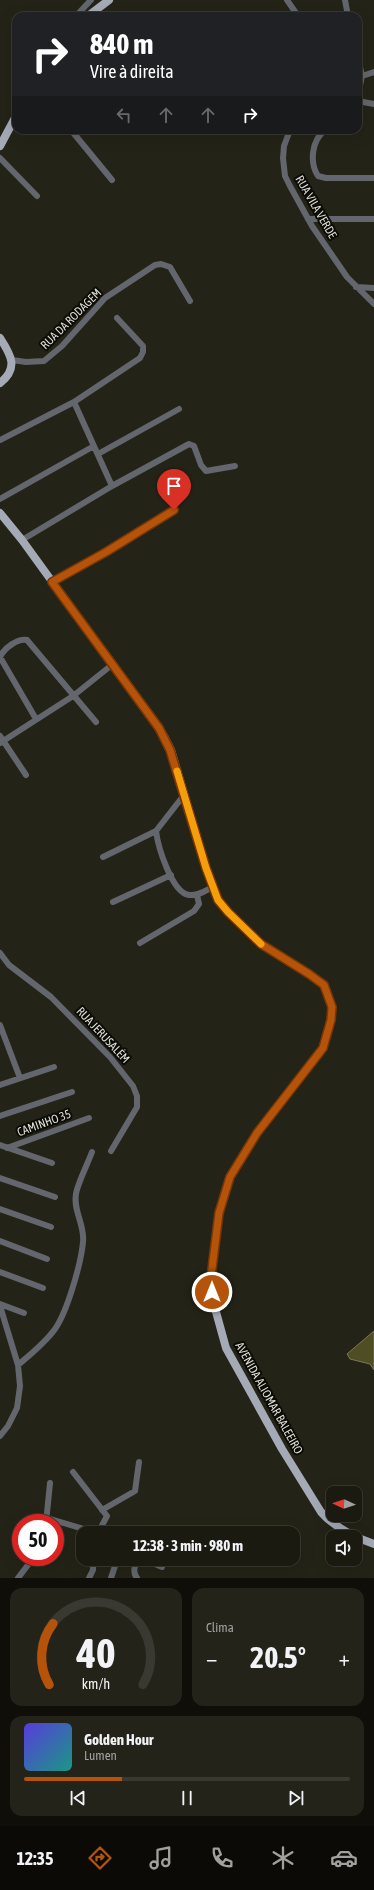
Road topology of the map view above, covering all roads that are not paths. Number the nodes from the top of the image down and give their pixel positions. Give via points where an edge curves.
1 (91, 0) edge
2 (109, 0) edge
3 (287, 0) edge
4 (345, 0) edge
5 (80, 12) edge
6 (93, 12) edge
7 (295, 12) edge
8 (347, 12) edge
9 (374, 72) edge
10 (362, 76) edge
11 (362, 102) edge
12 (374, 104) edge
13 (12, 124) edge
14 (74, 134) edge
15 (288, 134) edge
16 (321, 134) edge
17 (0, 146) edge
18 (0, 158) edge
19 (374, 178) edge
20 (112, 180) dead end
21 (37, 196) dead end
22 (308, 219) junction
23 (374, 219) edge
24 (356, 287) junction
25 (374, 288) edge
26 (190, 301) dead end
27 (374, 304) edge
28 (117, 318) dead end
29 (0, 338) edge
30 (12, 360) junction
31 (0, 383) edge
32 (74, 402) junction
33 (179, 409) dead end
34 (0, 440) edge
35 (94, 446) junction
36 (98, 454) junction
37 (235, 466) dead end
38 (112, 486) junction
39 (0, 500) edge
40 (174, 510) dead end
41 (0, 513) edge
42 (22, 540) junction
43 (52, 582) junction
44 (0, 657) edge
45 (113, 664) junction
46 (73, 696) junction
47 (36, 718) junction
48 (96, 722) dead end
49 (1, 740) edge
50 (26, 775) dead end
51 (184, 795) junction
52 (156, 831) junction
53 (103, 857) dead end
54 (171, 875) junction
55 (213, 887) junction
56 (197, 895) junction
57 (113, 902) dead end
58 (140, 943) dead end
59 (0, 954) edge
60 (0, 1025) edge
61 (54, 1067) dead end
62 (20, 1078) junction
63 (0, 1086) edge
64 (72, 1092) dead end
65 (0, 1116) edge
66 (90, 1118) dead end
67 (0, 1145) edge
68 (7, 1148) junction
69 (111, 1151) dead end
70 (92, 1152) dead end
71 (52, 1163) dead end
72 (0, 1178) edge
73 (55, 1197) dead end
74 (0, 1209) edge
75 (51, 1227) dead end
76 (0, 1241) edge
77 (47, 1259) dead end
78 (0, 1272) edge
79 (43, 1288) dead end
80 (0, 1305) edge
81 (24, 1313) dead end
82 (18, 1365) junction
83 (0, 1436) edge
84 (139, 1462) dead end
85 (73, 1472) dead end
86 (50, 1483) dead end
87 (102, 1510) junction
88 (47, 1514) edge
89 (64, 1525) edge
90 (103, 1526) edge
91 (76, 1528) edge
92 (374, 1544) edge
93 (27, 1566) edge
94 (93, 1566) edge
95 (115, 1566) edge
96 (135, 1566) edge
97 (18, 1578) edge
98 (89, 1578) edge
99 (111, 1578) edge
100 (137, 1578) edge

1 - 5 street
2 - 6 main road
3 - 7 street
4 - 8 street
9 - 10 street
11 - 12 street
13 - 17 main road
14 - 20 street
15 - 22 street, RUA VILA VERDE via 284,146 285,176
16 - 19 street via 317,139 313,153 318,176
18 - 21 street
22 - 23 street
22 - 24 street, RUA VILA VERDE
24 - 25 street
24 - 27 street, RUA VILA VERDE
26 - 30 street, RUA DA RODAGEM via 170,267 155,265 101,302 62,346 44,361
28 - 32 street via 142,346 142,356
29 - 30 main road
30 - 31 main road via 9,373
32 - 34 street
32 - 35 street
33 - 36 street
35 - 36 street
35 - 39 street
36 - 38 street
37 - 38 street via 206,471 194,446 189,444
38 - 42 street
40 - 43 street
41 - 42 main road, AVENIDA ALIOMAR BALEEIRO
42 - 43 main road, AVENIDA ALIOMAR BALEEIRO
43 - 45 main road, AVENIDA ALIOMAR BALEEIRO
44 - 46 street via 17,641 27,640
44 - 47 street
45 - 46 street
45 - 51 main road, AVENIDA ALIOMAR BALEEIRO via 164,736
46 - 47 street
46 - 48 street
47 - 49 street
49 - 50 street
51 - 52 street
51 - 55 main road, AVENIDA ALIOMAR BALEEIRO
52 - 53 street
52 - 54 street
54 - 56 street via 182,892
54 - 57 street
55 - 56 street
55 - 92 main road, AVENIDA ALIOMAR BALEEIRO via 223,906 261,944 324,985 332,1007 323,1048 257,1133 230,1177 219,1213 211,1277 213,1301 226,1348 282,1449 321,1512 327,1520 338,1527
56 - 58 street via 199,904 194,911
59 - 69 street, RUA JERUSALÉM via 9,965 51,997 110,1057 133,1086 137,1096 137,1107
60 - 62 street
61 - 62 street
62 - 63 street
64 - 65 street
66 - 68 street, CAMINHO 35
67 - 68 street, CAMINHO 35
68 - 71 street, CAMINHO 35
70 - 82 street via 76,1194 75,1203 82,1227 83,1242 70,1297 55,1329
72 - 73 street
74 - 75 street
76 - 77 street
78 - 79 street
80 - 81 street
80 - 82 street
82 - 83 street via 20,1386 17,1408
84 - 87 street via 135,1491
85 - 87 street
86 - 88 street
87 - 90 street via 107,1516
89 - 91 street
93 - 97 street
94 - 98 street
95 - 99 street
96 - 100 street

